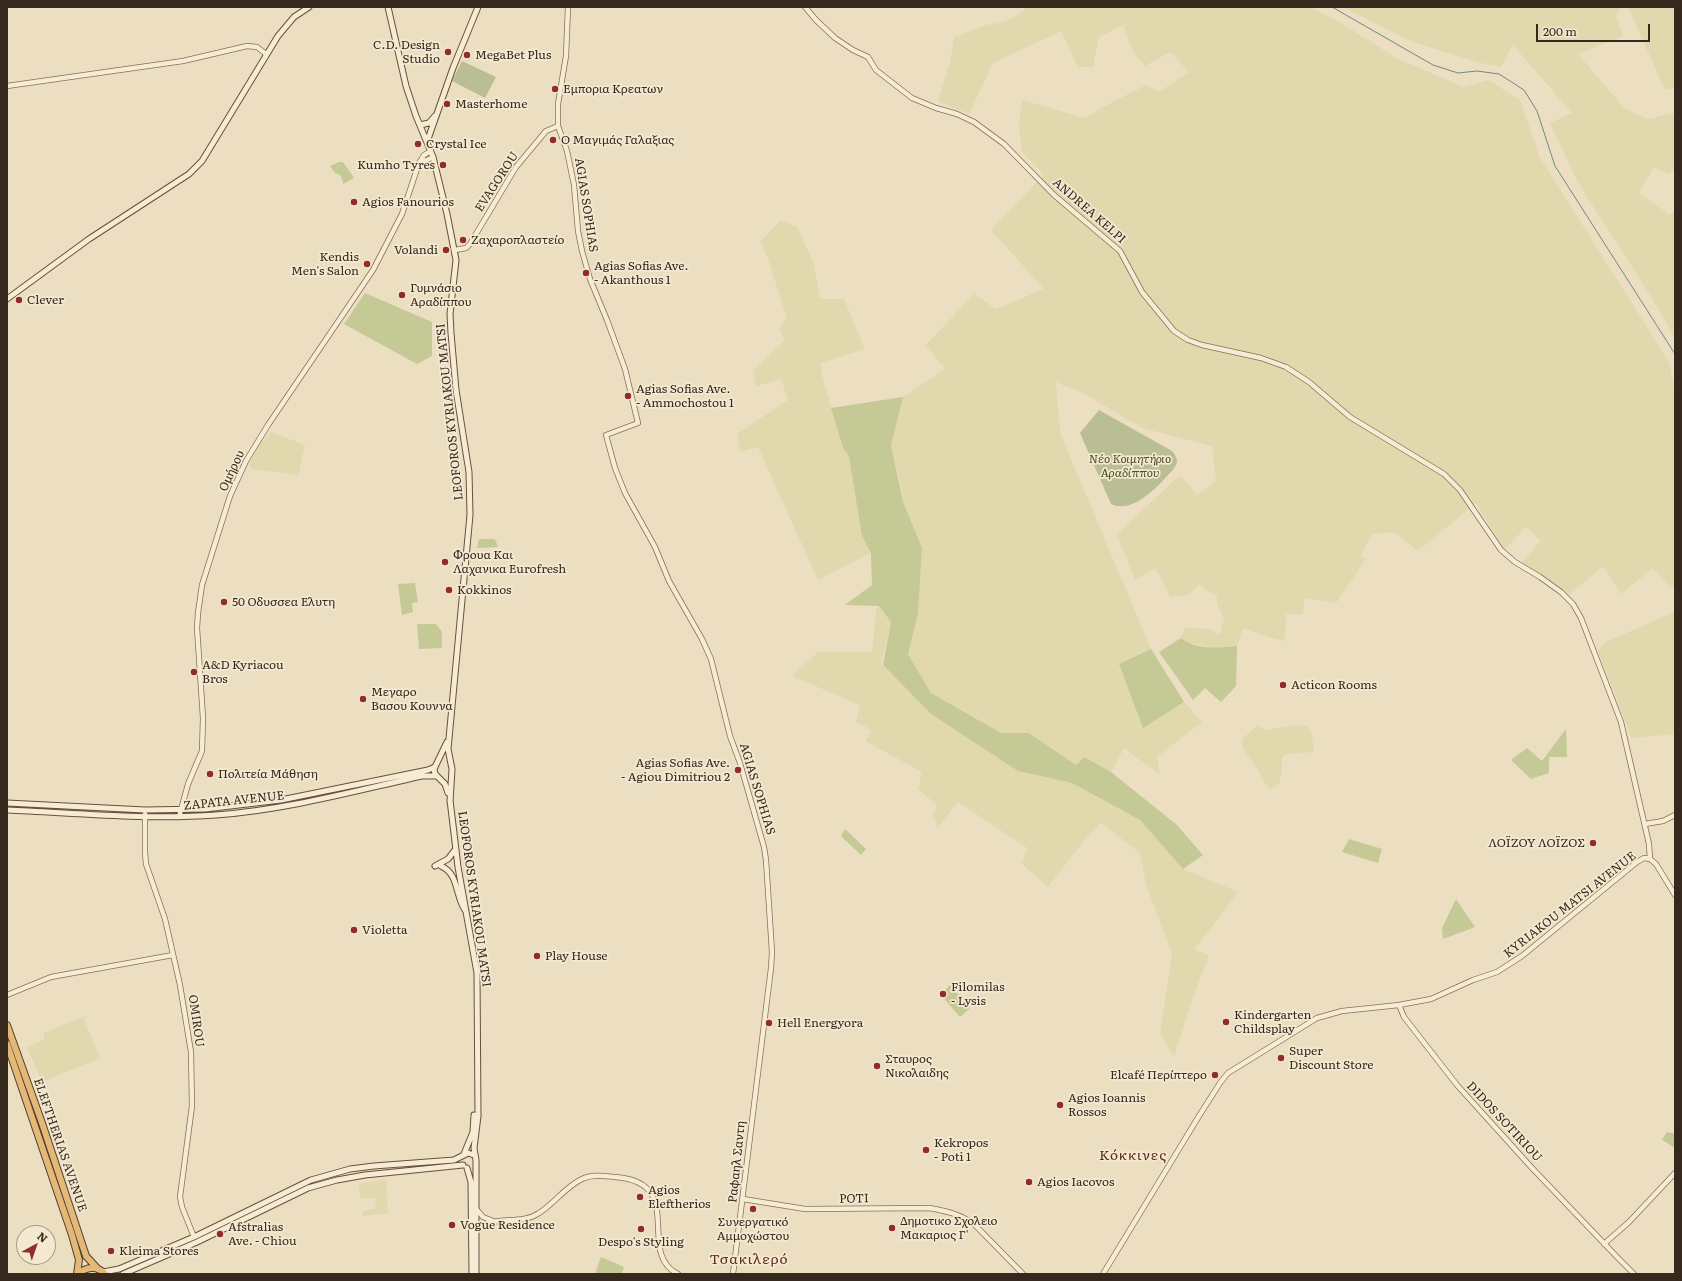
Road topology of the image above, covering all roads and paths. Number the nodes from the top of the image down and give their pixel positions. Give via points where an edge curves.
1 (309, 7) edge
2 (388, 7) edge
3 (478, 7) edge
4 (568, 7) edge
5 (805, 7) edge
6 (266, 54) junction
7 (7, 86) edge
8 (438, 109) junction
9 (420, 125) junction
10 (558, 126) junction
11 (427, 142) junction
12 (432, 154) junction
13 (455, 250) junction
14 (7, 299) edge
15 (450, 728) junction
16 (436, 765) junction
17 (450, 765) junction
18 (451, 773) junction
19 (439, 777) junction
20 (450, 802) junction
21 (7, 803) edge
22 (7, 810) edge
23 (145, 810) junction
24 (180, 810) junction
25 (1675, 815) edge
26 (145, 817) junction
27 (179, 817) junction
28 (1645, 824) junction
29 (455, 850) junction
30 (1650, 859) junction
31 (435, 866) dead end
32 (441, 866) dead end
33 (1675, 895) edge
34 (466, 912) junction
35 (173, 955) junction
36 (18, 990) junction
37 (7, 992) edge
38 (7, 995) edge
39 (1399, 1005) junction
40 (7, 1025) edge
41 (7, 1044) edge
42 (761, 1052) joint
43 (478, 1070) junction
44 (463, 1155) junction
45 (474, 1155) junction
46 (475, 1164) junction
47 (465, 1166) junction
48 (1675, 1173) edge
49 (743, 1199) junction
50 (477, 1210) junction
51 (495, 1221) junction
52 (477, 1230) junction
53 (194, 1237) junction
54 (1604, 1244) junction
55 (152, 1258) junction
56 (97, 1268) junction
57 (104, 1273) edge
58 (78, 1274) edge
59 (124, 1274) edge
60 (472, 1274) edge
61 (476, 1274) edge
62 (678, 1274) edge
63 (733, 1274) edge
64 (1023, 1274) edge
65 (1103, 1274) edge
66 (1634, 1274) edge

1 - 6 main road via 294,17
2 - 9 main road, LEOFOROS KYRIAKOU MATSI via 406,86
3 - 8 main road
4 - 10 street, AGIAS SOPHIAS via 566,56 558,104
5 - 28 street, ANDREA KELPI via 835,38 868,57 876,70 912,98 974,122 1004,144 1054,195 1120,251 1142,292 1174,330 1188,340 1202,345 1261,358 1286,367 1309,382 1350,417 1435,467 1452,482 1507,556 1551,584 1573,604 1581,618 1621,722
6 - 7 street via 257,47 247,46 183,61
6 - 14 main road via 202,161 189,174 94,236
8 - 9 main road via 432,121
8 - 11 main road
9 - 11 main road, LEOFOROS KYRIAKOU MATSI
10 - 13 street, EVAGOROU via 546,131 516,168 470,244
10 - 42 street, AGIAS SOPHIAS via 567,151 574,185 582,251 590,279 625,369 638,423 606,435 615,468 625,493 711,659 730,736 764,847 772,952
11 - 12 main road, LEOFOROS KYRIAKOU MATSI
12 - 13 main road, LEOFOROS KYRIAKOU MATSI
12 - 24 street, Ομήρου via 416,171 402,214 373,270 268,424 246,461 230,496 202,585 197,628 203,718 202,751
13 - 15 main road, LEOFOROS KYRIAKOU MATSI via 451,333 456,390 469,472 470,516
15 - 16 main road, LEOFOROS KYRIAKOU MATSI via 443,753
15 - 17 main road, LEOFOROS KYRIAKOU MATSI
16 - 17 main road via 444,761
16 - 19 main road, LEOFOROS KYRIAKOU MATSI via 435,772
16 - 24 main road, ZAPATA AVENUE via 428,770 281,800
17 - 18 main road, LEOFOROS KYRIAKOU MATSI
18 - 19 main road via 447,778
18 - 20 main road, LEOFOROS KYRIAKOU MATSI
19 - 20 main road, LEOFOROS KYRIAKOU MATSI via 446,787
19 - 27 main road, ZAPATA AVENUE via 422,776 296,804 245,812
20 - 29 main road, LEOFOROS KYRIAKOU MATSI
21 - 23 main road, ZAPATA AVENUE
22 - 26 main road, ZAPATA AVENUE
23 - 24 main road, ZAPATA AVENUE
23 - 26 street, OMIROU
24 - 27 street, Ομήρου
25 - 28 street via 1663,821
26 - 27 main road, ZAPATA AVENUE
26 - 35 street, OMIROU via 146,864 164,914
28 - 30 street, ANDREA KELPI via 1650,844
29 - 31 main road via 448,859
29 - 34 main road, LEOFOROS KYRIAKOU MATSI
30 - 33 street via 1656,864
30 - 39 street, KYRIAKOU MATSI AVENUE via 1644,858 1636,863 1513,963 1438,996
32 - 34 main road via 452,874 459,900
34 - 43 main road, LEOFOROS KYRIAKOU MATSI via 477,973
35 - 36 street via 50,977
35 - 53 street, OMIROU via 188,1026 192,1081 192,1106 180,1197
36 - 37 street
36 - 38 street
39 - 54 street, DIDOS SOTIRIOU via 1404,1017 1456,1085
39 - 65 street, KYRIAKOU MATSI AVENUE via 1342,1011 1317,1018 1226,1076
40 - 56 highway, ELEFTHERIAS AVENUE via 86,1256
41 - 58 highway, ELEFTHERIAS AVENUE via 76,1247 79,1260
42 - 49 street, Ραφαηλ Σαντη
43 - 44 main road, LEOFOROS KYRIAKOU MATSI via 473,1132
43 - 45 main road, LEOFOROS KYRIAKOU MATSI
44 - 45 main road
44 - 47 main road via 461,1162
44 - 53 main road via 454,1160 350,1169 311,1180
45 - 46 main road
46 - 47 main road via 473,1167
46 - 50 main road
47 - 55 main road via 382,1172 308,1188 235,1224
47 - 60 main road via 471,1182
48 - 54 street via 1629,1222
49 - 63 street, Ραφαηλ Σαντη
49 - 64 street, POTI via 805,1209 929,1208 948,1211 965,1217 982,1231
50 - 51 street via 483,1217
50 - 52 main road
51 - 52 street via 485,1223
51 - 62 street via 519,1220 538,1214 573,1184 586,1177 610,1176 635,1180 645,1185 651,1193 657,1213 660,1249 667,1266
52 - 61 main road
53 - 55 main road
54 - 66 street, DIDOS SOTIRIOU
55 - 57 main road
55 - 59 main road via 147,1264
56 - 57 highway, ELEFTHERIAS AVENUE
56 - 58 highway via 83,1270

